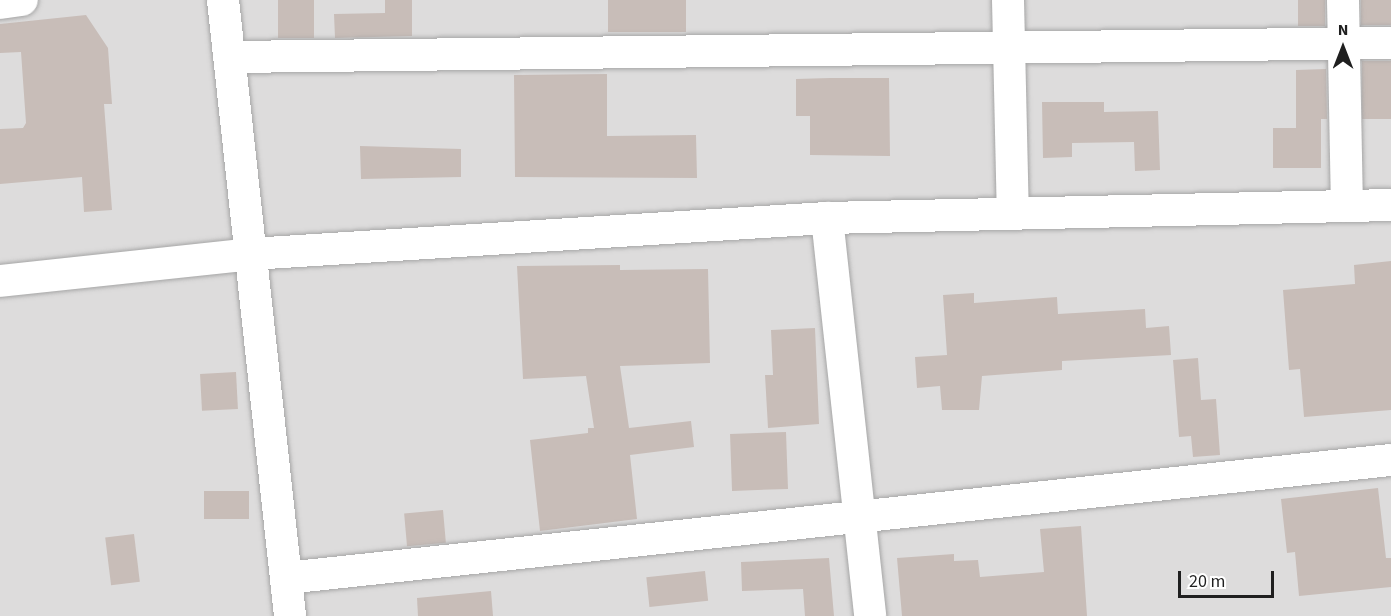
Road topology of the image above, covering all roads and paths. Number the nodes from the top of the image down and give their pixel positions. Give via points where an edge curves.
1 (22, 0) edge
2 (223, 0) edge
3 (1008, 0) edge
4 (1344, 0) edge
5 (0, 3) edge
6 (1345, 43) junction
7 (1391, 43) edge
8 (1009, 48) junction
9 (230, 57) junction
10 (1391, 205) edge
11 (1347, 206) junction
12 (1013, 214) junction
13 (827, 218) junction
14 (251, 254) junction
15 (0, 281) edge
16 (1391, 460) edge
17 (860, 517) junction
18 (286, 578) junction
19 (290, 616) edge
20 (870, 616) edge

1 - 5 street
2 - 9 street
3 - 8 street
4 - 6 street
6 - 7 street
6 - 8 street
6 - 11 street
8 - 9 street
8 - 12 street
9 - 14 street
10 - 11 street
11 - 12 street
12 - 13 street
13 - 14 street
13 - 17 street
14 - 15 street
14 - 18 street
16 - 17 street
17 - 18 street
17 - 20 street
18 - 19 street

